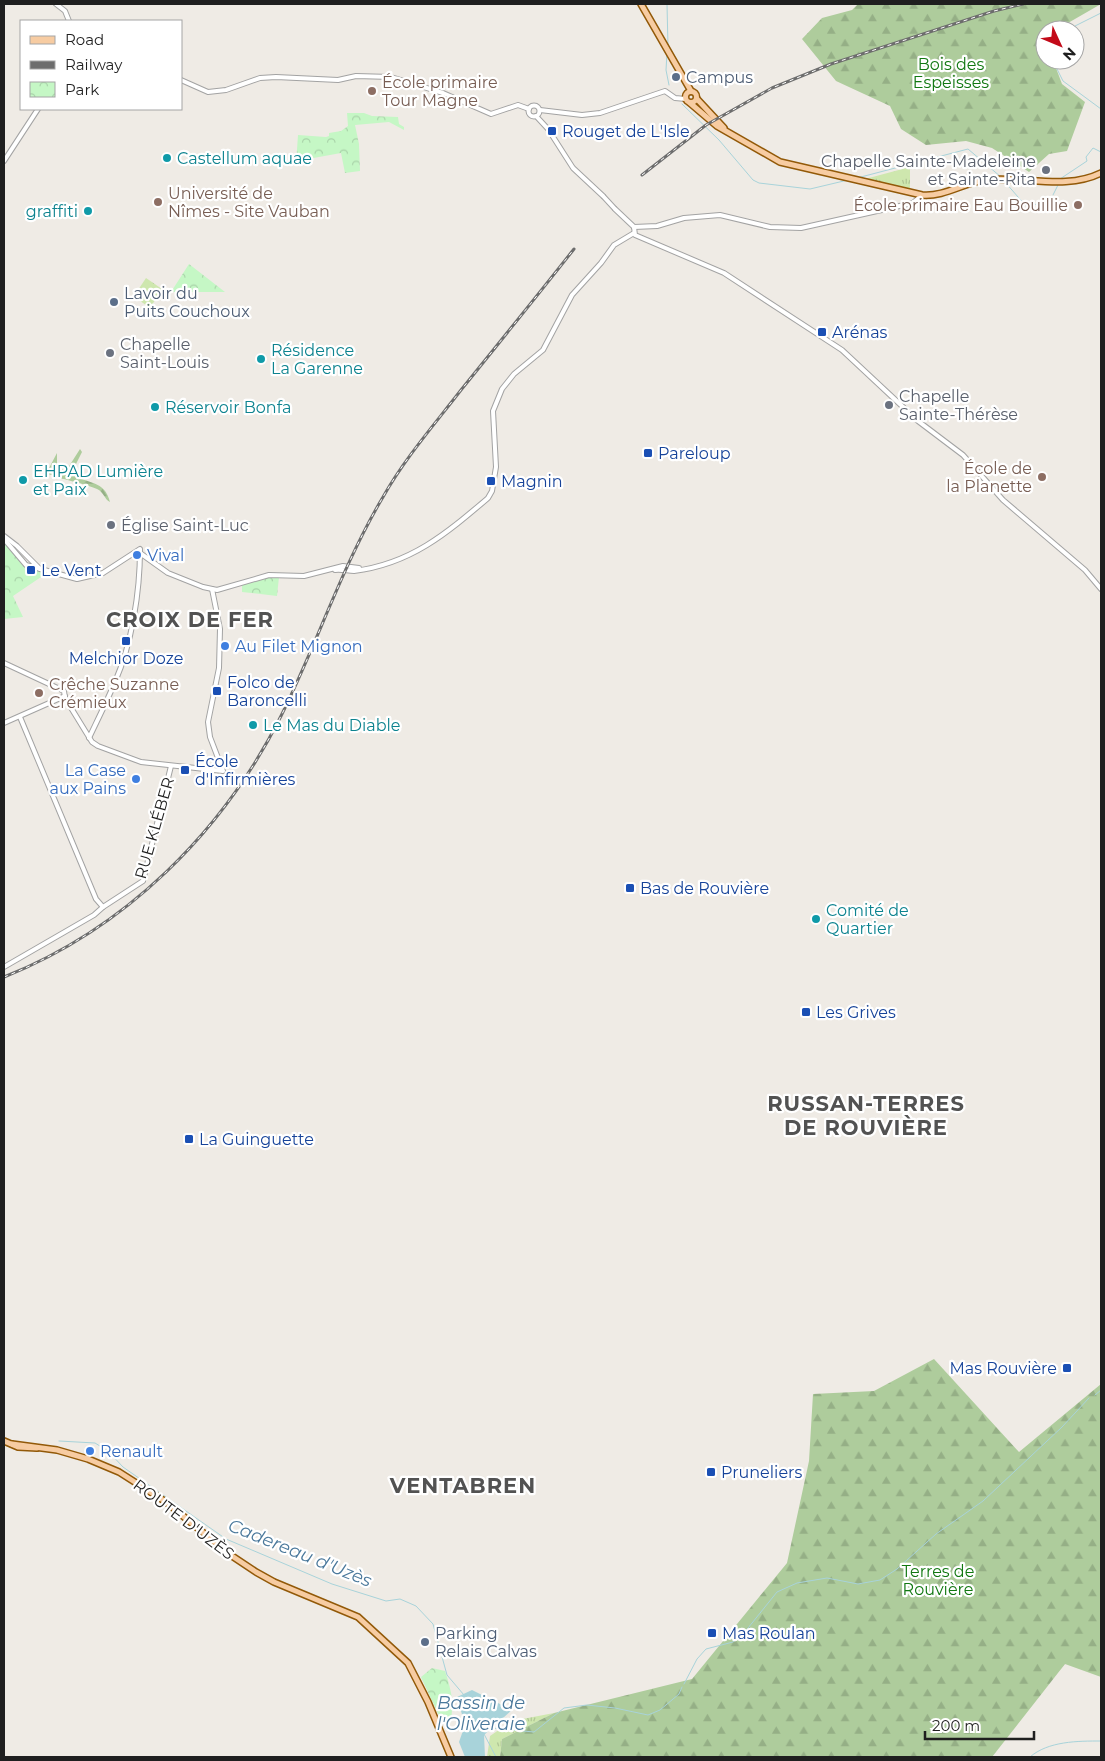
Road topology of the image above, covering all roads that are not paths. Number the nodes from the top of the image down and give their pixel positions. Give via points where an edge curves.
1 (57, 4) edge
2 (641, 4) edge
3 (69, 20) edge
4 (182, 80) edge
5 (691, 91) junction
6 (697, 98) junction
7 (688, 101) junction
8 (529, 109) junction
9 (37, 110) edge
10 (540, 110) junction
11 (536, 116) junction
12 (728, 132) junction
13 (4, 161) edge
14 (1101, 174) edge
15 (922, 195) junction
16 (634, 227) junction
17 (634, 233) junction
18 (4, 537) edge
19 (140, 551) junction
20 (40, 569) junction
21 (1101, 588) edge
22 (212, 589) junction
23 (4, 663) edge
24 (65, 695) junction
25 (20, 717) junction
26 (4, 723) edge
27 (89, 738) junction
28 (171, 766) junction
29 (100, 903) junction
30 (108, 903) junction
31 (102, 907) junction
32 (4, 966) edge
33 (4, 1441) edge
34 (451, 1757) edge

1 - 3 street
2 - 5 main road
4 - 8 street via 208,92 226,90 260,78 338,80 372,75 391,77 443,93 491,114 518,105
5 - 6 main road
5 - 7 main road via 687,94
6 - 7 main road via 695,102
6 - 12 main road
7 - 10 street via 663,91 588,115
7 - 12 main road
8 - 10 street via 535,105
8 - 11 street via 530,115
9 - 13 street
10 - 11 street
11 - 16 street, bridge via 573,168
12 - 15 main road via 786,164
14 - 15 main road via 1067,182 981,180 937,194
15 - 16 street via 913,202 801,228 770,227 720,215
16 - 17 street
17 - 21 street via 724,273 842,350 918,421 962,455 1002,500 1086,570
17 - 22 street via 614,245 602,264 572,294 542,350 502,389 492,420 496,467 490,496 443,536 426,548 389,563 367,568 343,566 304,576 269,575
18 - 20 street
18 - 20 street via 20,560
19 - 20 street via 95,576 78,579
19 - 22 street via 168,573
19 - 27 street via 133,617 114,684
22 - 28 street via 220,629 219,668 208,722 223,771
23 - 24 street
24 - 25 street
24 - 27 street
25 - 26 street
25 - 29 street
27 - 28 street via 115,754
28 - 30 street, RUE KLÉBER via 143,881
29 - 30 street via 105,899
29 - 31 street
30 - 31 street, RUE KLÉBER
31 - 32 street, RUE KLÉBER via 94,915
33 - 34 main road, ROUTE D'UZÈS via 18,1447 40,1448 88,1459 121,1473 166,1502 256,1572 358,1617 408,1663

